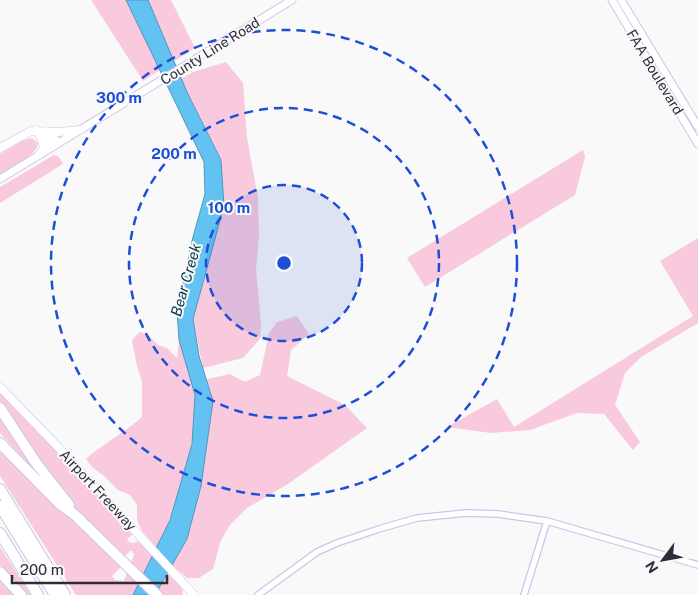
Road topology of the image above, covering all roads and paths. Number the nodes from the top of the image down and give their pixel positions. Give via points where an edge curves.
1 (292, 0) edge
2 (617, 1) edge
3 (675, 97) junction
4 (698, 127) edge
5 (36, 130) junction
6 (80, 130) junction
7 (698, 144) edge
8 (55, 145) junction
9 (0, 148) edge
10 (39, 155) junction
11 (0, 179) edge
12 (0, 388) edge
13 (0, 408) edge
14 (0, 443) edge
15 (0, 489) edge
16 (0, 506) edge
17 (74, 514) junction
18 (0, 516) edge
19 (547, 521) junction
20 (0, 533) edge
21 (698, 565) edge
22 (0, 572) edge
23 (192, 592) edge
24 (22, 595) edge
25 (38, 595) edge
26 (48, 595) edge
27 (55, 595) edge
28 (65, 595) edge
29 (158, 595) edge
30 (258, 595) edge
31 (524, 595) edge

1 - 6 street, County Line Road
2 - 3 street, FAA Boulevard
3 - 4 street, FAA Boulevard
3 - 7 street, FAA Boulevard
5 - 6 main road
5 - 8 main road via 49,132
5 - 9 main road via 26,132
5 - 10 main road via 44,146
6 - 8 street, County Line Road
8 - 10 street, County Line Road
10 - 11 street, County Line Road
12 - 23 main road, Airport Freeway
13 - 17 highway
14 - 17 highway via 61,505
15 - 28 highway
16 - 27 highway
17 - 29 highway
18 - 26 highway
19 - 21 street
19 - 30 street via 466,513 417,518 317,552
19 - 31 street
20 - 25 highway
22 - 24 highway

